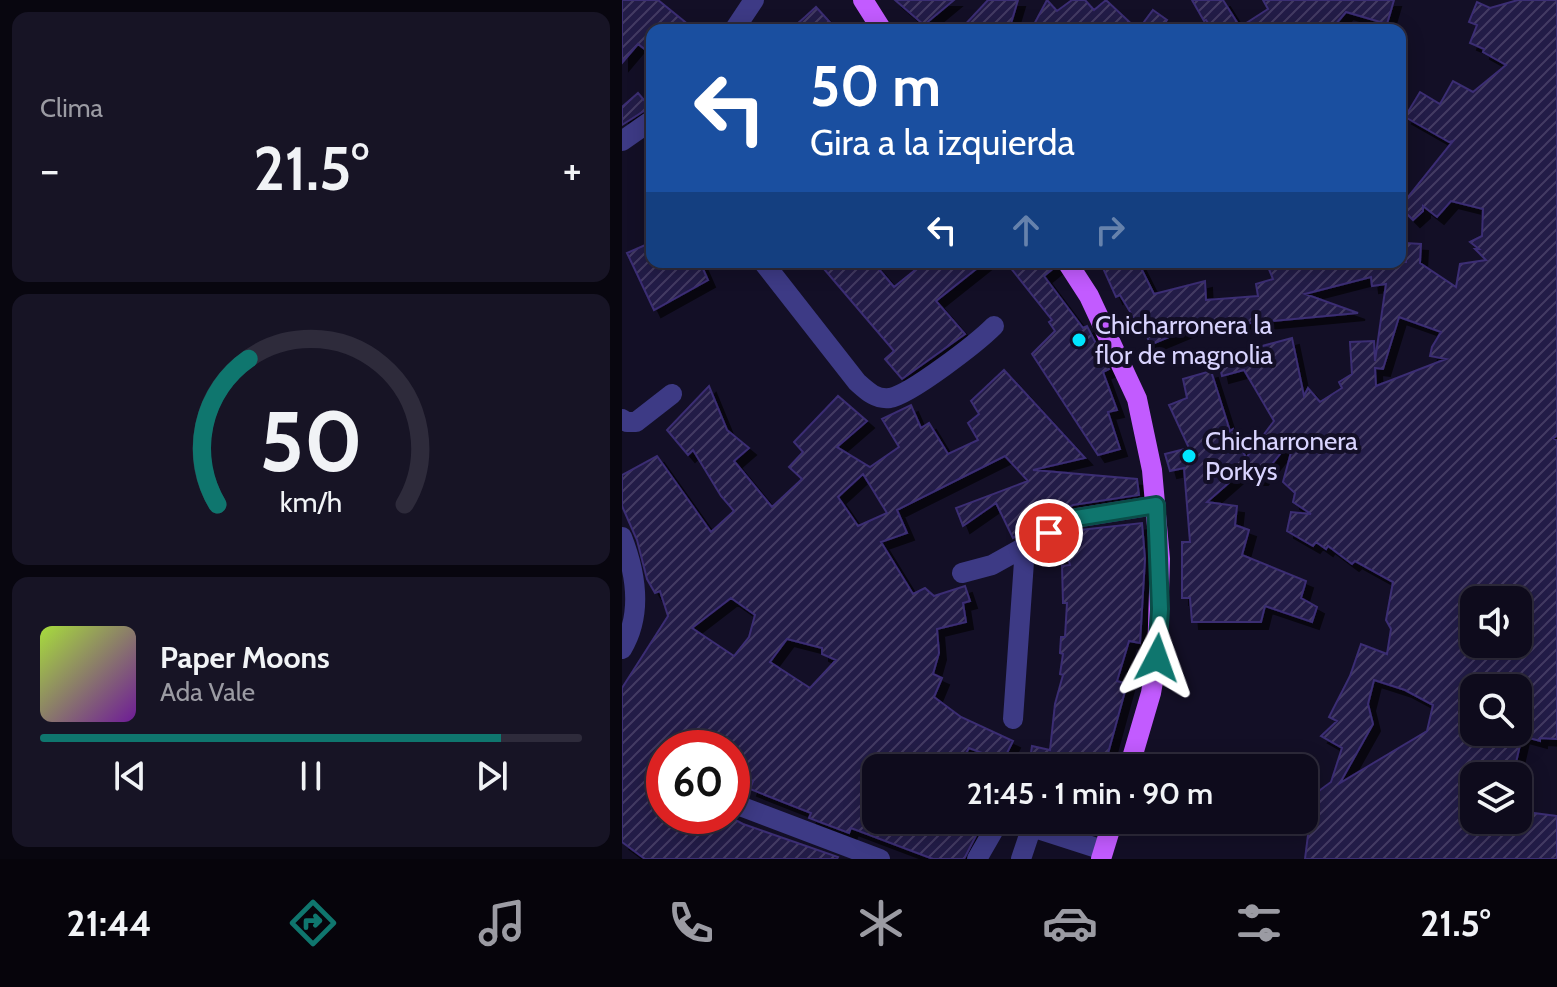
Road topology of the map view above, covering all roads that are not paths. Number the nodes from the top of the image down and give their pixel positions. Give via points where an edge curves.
1 (754, 0) edge
2 (863, 0) edge
3 (738, 24) edge
4 (878, 24) edge
5 (646, 124) edge
6 (622, 141) edge
7 (768, 268) edge
8 (1071, 268) edge
9 (994, 326) dead end
10 (672, 394) dead end
11 (622, 419) edge
12 (1156, 505) junction
13 (622, 537) edge
14 (1025, 547) junction
15 (962, 573) dead end
16 (622, 649) edge
17 (1013, 719) dead end
18 (1133, 754) edge
19 (750, 810) edge
20 (991, 834) edge
21 (1029, 834) edge
22 (1052, 834) edge
23 (1108, 834) edge
24 (1102, 854) edge
25 (880, 859) edge
26 (977, 859) edge
27 (1021, 859) edge

1 - 3 street
2 - 4 main road
5 - 6 street
7 - 9 street via 874,397 891,398 910,388
8 - 12 main road via 1137,399
10 - 11 street via 636,422
12 - 14 street via 1076,518
12 - 18 main road via 1157,658
13 - 16 street via 633,566 636,611
14 - 15 street via 992,565
14 - 17 street
19 - 25 street
20 - 26 street
21 - 27 street
22 - 24 street
23 - 24 main road

